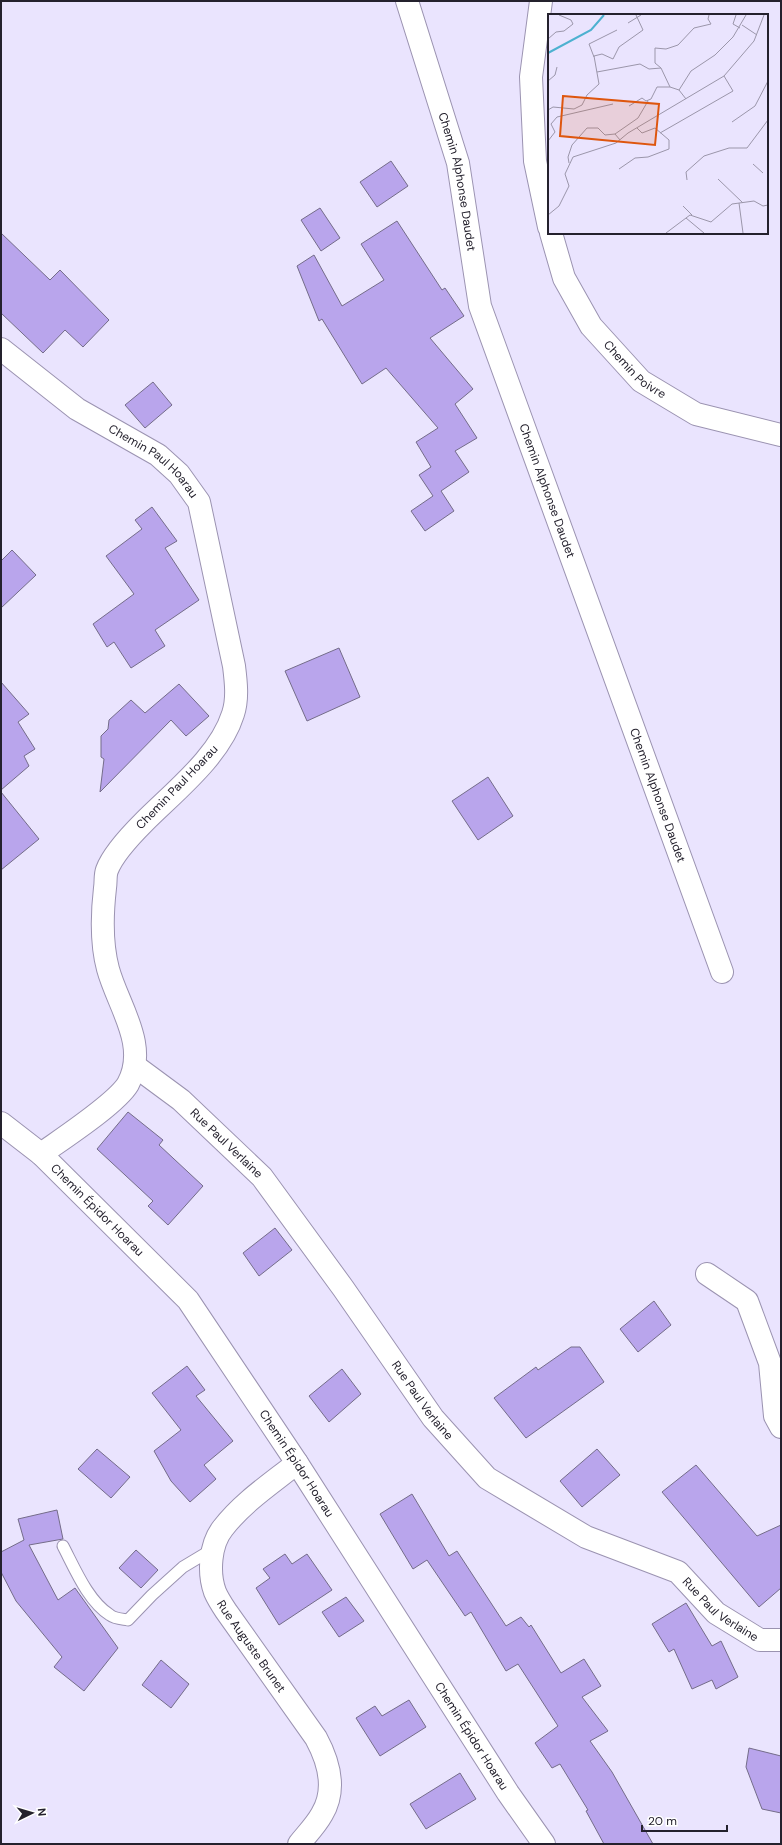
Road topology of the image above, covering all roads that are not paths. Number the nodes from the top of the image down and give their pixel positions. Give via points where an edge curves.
1 (407, 1) edge
2 (541, 1) edge
3 (548, 222) edge
4 (551, 234) edge
5 (1, 348) edge
6 (781, 435) edge
7 (722, 972) dead end
8 (135, 1066) junction
9 (1, 1123) edge
10 (42, 1154) junction
11 (707, 1274) dead end
12 (781, 1427) edge
13 (297, 1463) junction
14 (63, 1546) dead end
15 (213, 1549) junction
16 (781, 1640) edge
17 (299, 1844) edge
18 (544, 1844) edge

1 - 7 street, Chemin Alphonse Daudet via 458,163 480,306
2 - 3 street via 531,77 535,161
4 - 6 street, Chemin Poivre via 564,278 591,326 641,381 696,414
5 - 8 street, Chemin Paul Hoarau via 77,409 158,455 179,474 199,502 234,666 234,713 212,755 127,839 107,870 102,918 108,969 131,1028
8 - 10 street, Chemin Paul Hoarau via 127,1084 114,1100
8 - 16 street, Rue Paul Verlaine via 181,1100 262,1178 343,1288 433,1418 487,1478 586,1537 678,1572 716,1613 760,1640
9 - 10 street, Chemin Épidor Hoarau
10 - 13 street, Chemin Épidor Hoarau via 188,1300
11 - 12 street via 747,1301 770,1363 775,1416
13 - 15 street, Rue Auguste Brunet via 236,1513 222,1529
13 - 18 street, Chemin Épidor Hoarau via 508,1793
14 - 15 lane via 79,1578 100,1607 112,1617 128,1620 183,1567
15 - 17 street, Rue Auguste Brunet via 211,1571 215,1592 326,1756 330,1775 329,1795 322,1814

